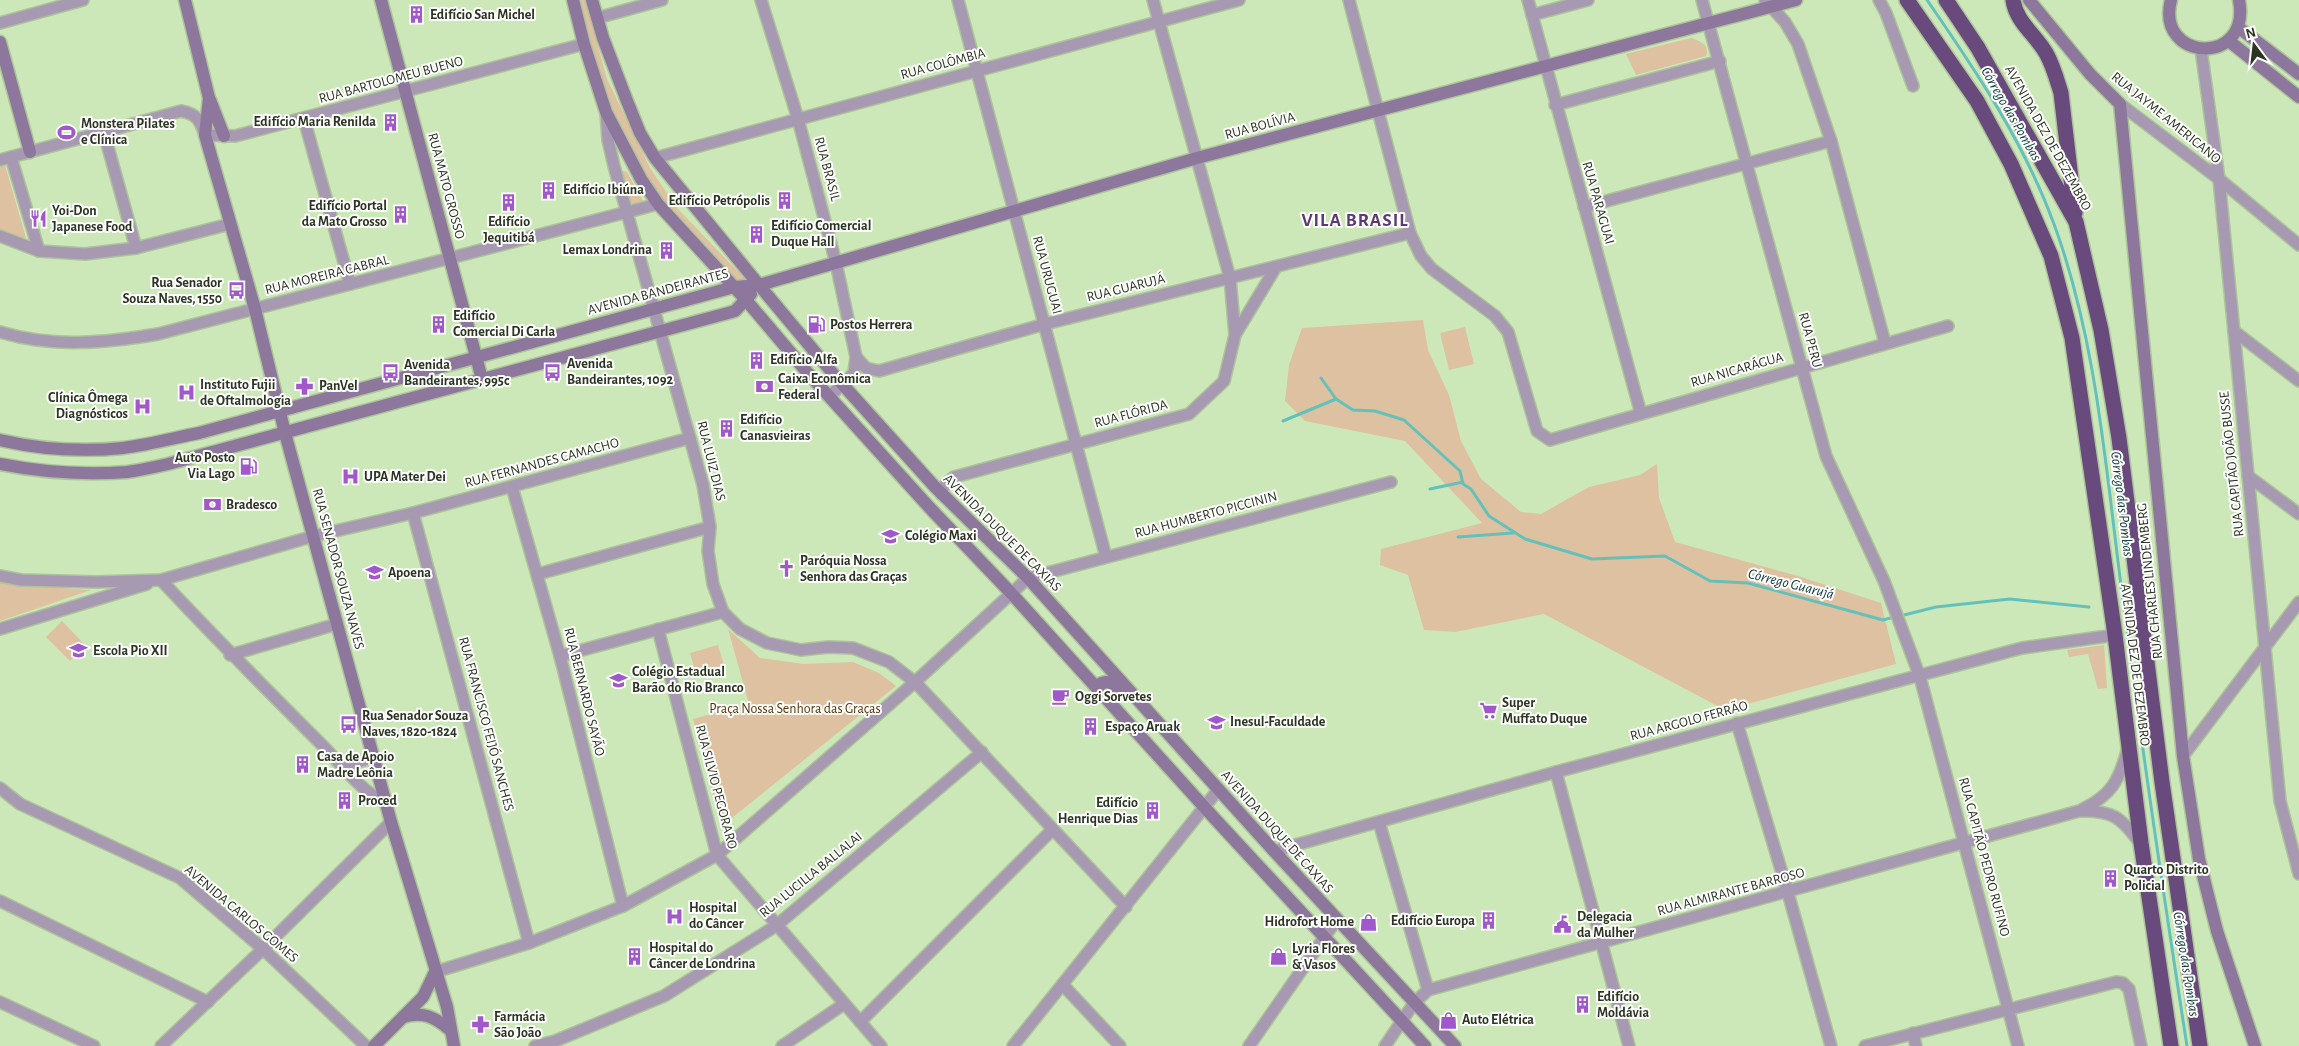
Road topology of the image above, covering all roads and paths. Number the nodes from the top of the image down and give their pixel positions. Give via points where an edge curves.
1 (84, 0) edge
2 (185, 0) edge
3 (381, 0) edge
4 (573, 0) edge
5 (592, 0) edge
6 (662, 0) edge
7 (761, 0) edge
8 (958, 0) edge
9 (1153, 0) edge
10 (1239, 0) edge
11 (1349, 0) edge
12 (1528, 0) edge
13 (1588, 0) edge
14 (1702, 0) edge
15 (1796, 0) edge
16 (1879, 0) edge
17 (1907, 0) edge
18 (1946, 0) edge
19 (2013, 0) edge
20 (2029, 0) edge
21 (2238, 0) edge
22 (2167, 2) edge
23 (1768, 3) edge
24 (1532, 15) junction
25 (597, 18) junction
26 (1159, 22) junction
27 (0, 23) edge
28 (1709, 23) junction
29 (2238, 27) junction
30 (2229, 41) junction
31 (0, 42) edge
32 (584, 44) junction
33 (2197, 48) junction
34 (1720, 61) junction
35 (1546, 66) junction
36 (977, 70) junction
37 (2299, 74) edge
38 (1913, 86) dead end
39 (406, 91) junction
40 (2299, 97) edge
41 (209, 98) junction
42 (2120, 104) junction
43 (1555, 105) junction
44 (1378, 110) junction
45 (606, 112) junction
46 (304, 119) junction
47 (798, 119) junction
48 (104, 133) junction
49 (205, 135) junction
50 (224, 136) junction
51 (1831, 141) junction
52 (30, 152) junction
53 (654, 158) junction
54 (1197, 158) junction
55 (6, 159) edge
56 (1748, 164) junction
57 (2219, 179) junction
58 (658, 204) junction
59 (1584, 207) junction
60 (1015, 212) junction
61 (628, 213) junction
62 (2076, 222) junction
63 (230, 224) junction
64 (1410, 233) junction
65 (0, 236) edge
66 (2299, 244) edge
67 (136, 248) junction
68 (39, 251) junction
69 (450, 259) junction
70 (836, 263) junction
71 (1276, 267) junction
72 (1230, 278) junction
73 (350, 284) junction
74 (759, 285) junction
75 (734, 286) junction
76 (746, 300) junction
77 (655, 308) junction
78 (255, 309) junction
79 (1045, 324) junction
80 (1948, 326) dead end
81 (661, 330) junction
82 (2234, 331) junction
83 (0, 332) edge
84 (1236, 335) junction
85 (1885, 343) junction
86 (476, 357) junction
87 (856, 357) junction
88 (1802, 367) junction
89 (482, 379) junction
90 (2299, 381) edge
91 (842, 384) junction
92 (829, 397) junction
93 (280, 411) junction
94 (1641, 414) junction
95 (199, 433) junction
96 (285, 433) junction
97 (690, 438) junction
98 (0, 440) edge
99 (1076, 444) junction
100 (206, 455) junction
101 (0, 464) edge
102 (2248, 476) junction
103 (1391, 482) dead end
104 (932, 484) junction
105 (512, 487) junction
106 (941, 494) junction
107 (919, 496) junction
108 (929, 507) junction
109 (413, 513) junction
110 (2299, 514) edge
111 (710, 527) junction
112 (314, 536) junction
113 (1106, 557) junction
114 (538, 574) junction
115 (0, 576) edge
116 (1028, 578) junction
117 (161, 580) junction
118 (96, 582) junction
119 (1011, 593) junction
120 (2299, 602) edge
121 (71, 607) junction
122 (723, 612) junction
123 (338, 624) junction
124 (0, 629) edge
125 (658, 629) junction
126 (2115, 635) junction
127 (2265, 646) junction
128 (230, 655) junction
129 (560, 656) junction
130 (1920, 676) junction
131 (915, 682) junction
132 (1096, 687) junction
133 (1152, 716) junction
134 (1737, 723) junction
135 (2129, 746) junction
136 (982, 752) junction
137 (2183, 756) junction
138 (335, 758) junction
139 (368, 759) junction
140 (1556, 772) junction
141 (356, 782) junction
142 (0, 788) edge
143 (1218, 790) junction
144 (386, 803) junction
145 (1205, 808) junction
146 (2079, 811) junction
147 (391, 822) junction
148 (1379, 822) junction
149 (1053, 829) junction
150 (1964, 842) junction
151 (2141, 843) junction
152 (1274, 851) junction
153 (717, 855) junction
154 (2299, 874) edge
155 (1276, 884) junction
156 (1311, 892) junction
157 (1788, 893) junction
158 (0, 901) edge
159 (623, 906) junction
160 (1126, 907) junction
161 (1337, 920) junction
162 (777, 925) junction
163 (1325, 937) junction
164 (1602, 941) junction
165 (529, 943) junction
166 (263, 949) junction
167 (435, 972) junction
168 (1063, 985) junction
169 (1428, 990) junction
170 (0, 1002) edge
171 (208, 1002) junction
172 (1414, 1003) junction
173 (844, 1004) junction
174 (2008, 1008) junction
175 (402, 1018) junction
176 (1402, 1020) junction
177 (860, 1022) junction
178 (450, 1030) junction
179 (1913, 1033) junction
180 (94, 1046) edge
181 (161, 1046) edge
182 (366, 1046) edge
183 (374, 1046) edge
184 (454, 1046) edge
185 (536, 1046) edge
186 (782, 1046) edge
187 (881, 1046) edge
188 (1013, 1046) edge
189 (1120, 1046) edge
190 (1249, 1046) edge
191 (1385, 1046) edge
192 (1425, 1046) edge
193 (1455, 1046) edge
194 (1629, 1046) edge
195 (1830, 1046) edge
196 (1865, 1046) edge
197 (1916, 1046) edge
198 (2018, 1046) edge
199 (2141, 1046) edge
200 (2171, 1046) edge
201 (2200, 1046) edge
202 (2255, 1046) edge

1 - 27 street
2 - 41 main road, RUA SENADOR SOUZA NAVES
3 - 39 main road, RUA MATO GROSSO
4 - 32 main road
5 - 25 main road, AVENIDA DUQUE DE CAXIAS
6 - 25 street
7 - 47 street, RUA BRASIL
8 - 36 street, RUA URUGUAI
9 - 26 street, RUA FLÓRIDA
10 - 26 street, RUA COLÔMBIA
11 - 44 street
12 - 24 street, RUA PARAGUAI
13 - 24 street
14 - 28 street, RUA PERU
15 - 23 main road, RUA BOLÍVIA
16 - 38 street
17 - 126 highway, AVENIDA DEZ DE DEZEMBRO via 1977,101 2011,164 2050,256 2072,338
18 - 62 highway, AVENIDA DEZ DE DEZEMBRO via 1978,48
19 - 62 highway via 2021,22 2046,53 2059,85
20 - 42 main road, RUA JAYME AMERICANO via 2090,74
21 - 29 main road via 2241,14
22 - 33 main road via 2174,33 2182,42
23 - 28 main road, RUA BOLÍVIA
23 - 51 street via 1798,44
24 - 35 street, RUA PARAGUAI
25 - 53 main road, AVENIDA DUQUE DE CAXIAS via 640,133
26 - 36 street, RUA COLÔMBIA
26 - 54 street, RUA FLÓRIDA
28 - 34 street, RUA PERU
28 - 35 main road, RUA BOLÍVIA
29 - 30 main road
29 - 37 main road
30 - 33 main road via 2217,47
30 - 40 main road
31 - 52 main road
32 - 39 street, RUA BARTOLOMEU BUENO
32 - 45 main road
33 - 57 street, RUA CAPITÃO JOÃO BUSSE
34 - 43 street
34 - 56 street, RUA PERU
35 - 43 street, RUA PARAGUAI
35 - 44 main road, RUA BOLÍVIA
36 - 47 street, RUA COLÔMBIA
36 - 60 street, RUA URUGUAI
39 - 46 street, RUA BARTOLOMEU BUENO
39 - 69 main road, RUA MATO GROSSO
41 - 49 main road, RUA SENADOR SOUZA NAVES
41 - 50 main road, RUA SENADOR SOUZA NAVES
42 - 57 street, RUA JAYME AMERICANO
42 - 137 main road, RUA CHARLES LINDEMBERG
43 - 59 street, RUA PARAGUAI
44 - 54 main road, RUA BOLÍVIA
44 - 64 street
45 - 58 main road
45 - 61 street, RUA LUIZ DIAS via 608,140
46 - 50 street, RUA BARTOLOMEU BUENO
46 - 73 street
47 - 53 street, RUA COLÔMBIA
47 - 70 street, RUA BRASIL
48 - 49 street via 181,111 200,119
48 - 52 street
48 - 67 street
49 - 50 street, RUA BARTOLOMEU BUENO
49 - 63 main road, RUA SENADOR SOUZA NAVES
51 - 56 street
51 - 85 street
52 - 55 street
53 - 74 main road, AVENIDA DUQUE DE CAXIAS
54 - 60 main road, RUA BOLÍVIA
54 - 72 street, RUA FLÓRIDA
55 - 68 street
56 - 59 street
56 - 88 street, RUA PERU
57 - 66 street, RUA JAYME AMERICANO
57 - 82 street, RUA CAPITÃO JOÃO BUSSE
58 - 61 street, RUA MOREIRA CABRAL
58 - 75 main road
59 - 94 street, RUA PARAGUAI
60 - 70 main road, RUA BOLÍVIA
60 - 79 street, RUA URUGUAI
61 - 69 street, RUA MOREIRA CABRAL
61 - 77 street, RUA LUIZ DIAS
62 - 201 highway, AVENIDA DEZ DE DEZEMBRO via 2101,330 2119,438 2162,782
63 - 67 street
63 - 78 main road, RUA SENADOR SOUZA NAVES
64 - 71 street, RUA GUARUJÁ
64 - 94 street, RUA NICARÁGUA via 1432,268 1495,316 1508,332 1537,431 1550,440
65 - 68 street
67 - 68 street via 85,254
69 - 73 street, RUA MOREIRA CABRAL
69 - 86 main road, RUA MATO GROSSO
70 - 74 main road, RUA BOLÍVIA
70 - 87 street, RUA BRASIL
71 - 72 street, RUA GUARUJÁ
71 - 84 street
72 - 79 street, RUA GUARUJÁ
72 - 84 street, RUA FLÓRIDA
73 - 78 street, RUA MOREIRA CABRAL
74 - 75 main road, AVENIDA BANDEIRANTES
74 - 76 main road
74 - 91 main road, AVENIDA DUQUE DE CAXIAS
75 - 76 main road
75 - 77 main road, AVENIDA BANDEIRANTES
76 - 81 main road via 735,311
76 - 92 main road
77 - 81 street, RUA LUIZ DIAS
77 - 86 main road, AVENIDA BANDEIRANTES
78 - 83 street, RUA MOREIRA CABRAL via 114,342 70,344
78 - 93 main road, RUA SENADOR SOUZA NAVES
79 - 87 street, RUA GUARUJÁ via 879,371 866,368
79 - 99 street, RUA URUGUAI
80 - 85 street, RUA NICARÁGUA
81 - 89 main road
81 - 97 street, RUA LUIZ DIAS
82 - 90 street
82 - 102 street, RUA CAPITÃO JOÃO BUSSE
84 - 99 street, RUA FLÓRIDA via 1224,381 1189,414
85 - 88 street, RUA NICARÁGUA
86 - 89 main road, RUA MATO GROSSO
86 - 93 main road, AVENIDA BANDEIRANTES
87 - 91 street via 854,373
88 - 94 street, RUA NICARÁGUA
88 - 130 street, RUA PERU via 1826,456 1884,582
89 - 96 main road
91 - 92 street
91 - 104 main road, AVENIDA DUQUE DE CAXIAS
92 - 107 main road
93 - 95 main road, AVENIDA BANDEIRANTES
93 - 96 main road, RUA SENADOR SOUZA NAVES
95 - 98 main road, AVENIDA BANDEIRANTES via 124,448 39,446
95 - 100 main road
96 - 100 main road
96 - 112 main road, RUA SENADOR SOUZA NAVES
97 - 105 street, RUA FERNANDES CAMACHO
97 - 111 street, RUA LUIZ DIAS via 703,484
99 - 106 street, RUA FLÓRIDA via 954,477
99 - 113 street, RUA URUGUAI
100 - 101 main road via 126,472 44,470
102 - 110 street
102 - 127 street, RUA CAPITÃO JOÃO BUSSE
103 - 113 street, RUA HUMBERTO PICCININ
104 - 106 main road, AVENIDA DUQUE DE CAXIAS
104 - 107 main road via 923,487
105 - 109 street, RUA FERNANDES CAMACHO
105 - 114 street, RUA BERNARDO SAYÃO
106 - 108 main road via 938,503
106 - 116 main road, AVENIDA DUQUE DE CAXIAS
107 - 108 main road
108 - 119 main road
109 - 112 street, RUA FERNANDES CAMACHO
109 - 165 street, RUA FRANCISCO FEIJÓ SANCHES
111 - 114 street
111 - 122 street, RUA LUIZ DIAS via 708,550 713,584
112 - 117 street, RUA FERNANDES CAMACHO
112 - 123 main road, RUA SENADOR SOUZA NAVES
113 - 116 street, RUA HUMBERTO PICCININ
114 - 129 street, RUA BERNARDO SAYÃO
115 - 118 street via 21,580
116 - 119 street
116 - 133 main road, AVENIDA DUQUE DE CAXIAS
117 - 118 street
117 - 121 street
117 - 128 street
118 - 121 street via 95,594
119 - 131 street
119 - 132 main road
120 - 127 street
121 - 124 street
122 - 125 street
122 - 131 street, RUA LUIZ DIAS via 740,629 767,643 801,650 853,648 889,662
123 - 128 street
123 - 139 main road, RUA SENADOR SOUZA NAVES
125 - 129 street
125 - 153 street, RUA SILVIO PEGORARO
126 - 130 street, RUA ARGOLO FERRÃO via 2022,648
126 - 135 highway, AVENIDA DEZ DE DEZEMBRO
127 - 137 street
127 - 154 street, RUA CAPITÃO JOÃO BUSSE via 2280,801
128 - 138 street
129 - 159 street, RUA BERNARDO SAYÃO
130 - 134 street, RUA ARGOLO FERRÃO
130 - 150 street, RUA CAPITÃO PEDRO RUFINO
131 - 136 street, RUA LUIZ DIAS
131 - 153 street
132 - 133 main road via 1106,681 1111,682
132 - 145 main road
133 - 143 main road, AVENIDA DUQUE DE CAXIAS
134 - 140 street, RUA ARGOLO FERRÃO
134 - 157 street
135 - 146 street, RUA ALMIRANTE BARROSO via 2122,771 2113,787 2100,800
135 - 151 highway, AVENIDA DEZ DE DEZEMBRO
136 - 149 street, RUA LUIZ DIAS
136 - 162 street, RUA LUCILLA BALLALAI
137 - 202 main road, RUA CHARLES LINDEMBERG via 2201,868 2217,930
138 - 139 street via 352,764
138 - 141 street
139 - 141 street via 356,774
139 - 144 main road, RUA SENADOR SOUZA NAVES
140 - 148 street, RUA ARGOLO FERRÃO
140 - 164 street
141 - 144 street via 373,797
142 - 166 street, AVENIDA CARLOS GOMES via 20,804 180,878
143 - 145 street
143 - 152 main road, AVENIDA DUQUE DE CAXIAS
144 - 147 main road, RUA SENADOR SOUZA NAVES
145 - 155 main road
145 - 160 street
146 - 150 street, RUA ALMIRANTE BARROSO
146 - 151 street, RUA ALMIRANTE BARROSO via 2106,812 2116,816
147 - 166 street
147 - 167 main road, RUA SENADOR SOUZA NAVES
148 - 152 street, RUA ARGOLO FERRÃO
148 - 169 street
149 - 160 street, RUA LUIZ DIAS
149 - 177 street
150 - 157 street, RUA ALMIRANTE BARROSO
150 - 174 street, RUA CAPITÃO PEDRO RUFINO
151 - 200 highway, AVENIDA DEZ DE DEZEMBRO
152 - 156 main road, AVENIDA DUQUE DE CAXIAS
153 - 159 street
153 - 162 street, RUA SILVIO PEGORARO
155 - 156 main road via 1297,897
155 - 163 main road
156 - 161 main road, AVENIDA DUQUE DE CAXIAS
157 - 164 street, RUA ALMIRANTE BARROSO
157 - 195 street
158 - 171 street
159 - 165 street
160 - 168 street
161 - 163 street
161 - 172 main road, AVENIDA DUQUE DE CAXIAS
162 - 173 street, RUA SILVIO PEGORARO
162 - 185 street, RUA LUCILLA BALLALAI via 664,996
163 - 176 main road
163 - 190 street
164 - 169 street, RUA ALMIRANTE BARROSO
164 - 194 street
165 - 167 street
166 - 171 street
166 - 182 street, AVENIDA CARLOS GOMES
167 - 175 main road via 423,997
167 - 178 main road, RUA SENADOR SOUZA NAVES via 447,1007
168 - 188 street
168 - 189 street
169 - 172 street, RUA ALMIRANTE BARROSO
170 - 180 street
171 - 181 street
172 - 176 street, RUA ALMIRANTE BARROSO
172 - 193 main road, AVENIDA DUQUE DE CAXIAS
173 - 177 street, RUA SILVIO PEGORARO
173 - 186 street
174 - 179 street
174 - 198 street, RUA CAPITÃO PEDRO RUFINO
174 - 199 street via 2123,983 2128,989
175 - 178 main road via 425,1014 437,1018
175 - 183 main road
176 - 191 street, RUA ALMIRANTE BARROSO
176 - 192 main road
177 - 187 street, RUA SILVIO PEGORARO
178 - 184 main road, RUA SENADOR SOUZA NAVES
179 - 196 street
179 - 197 street

